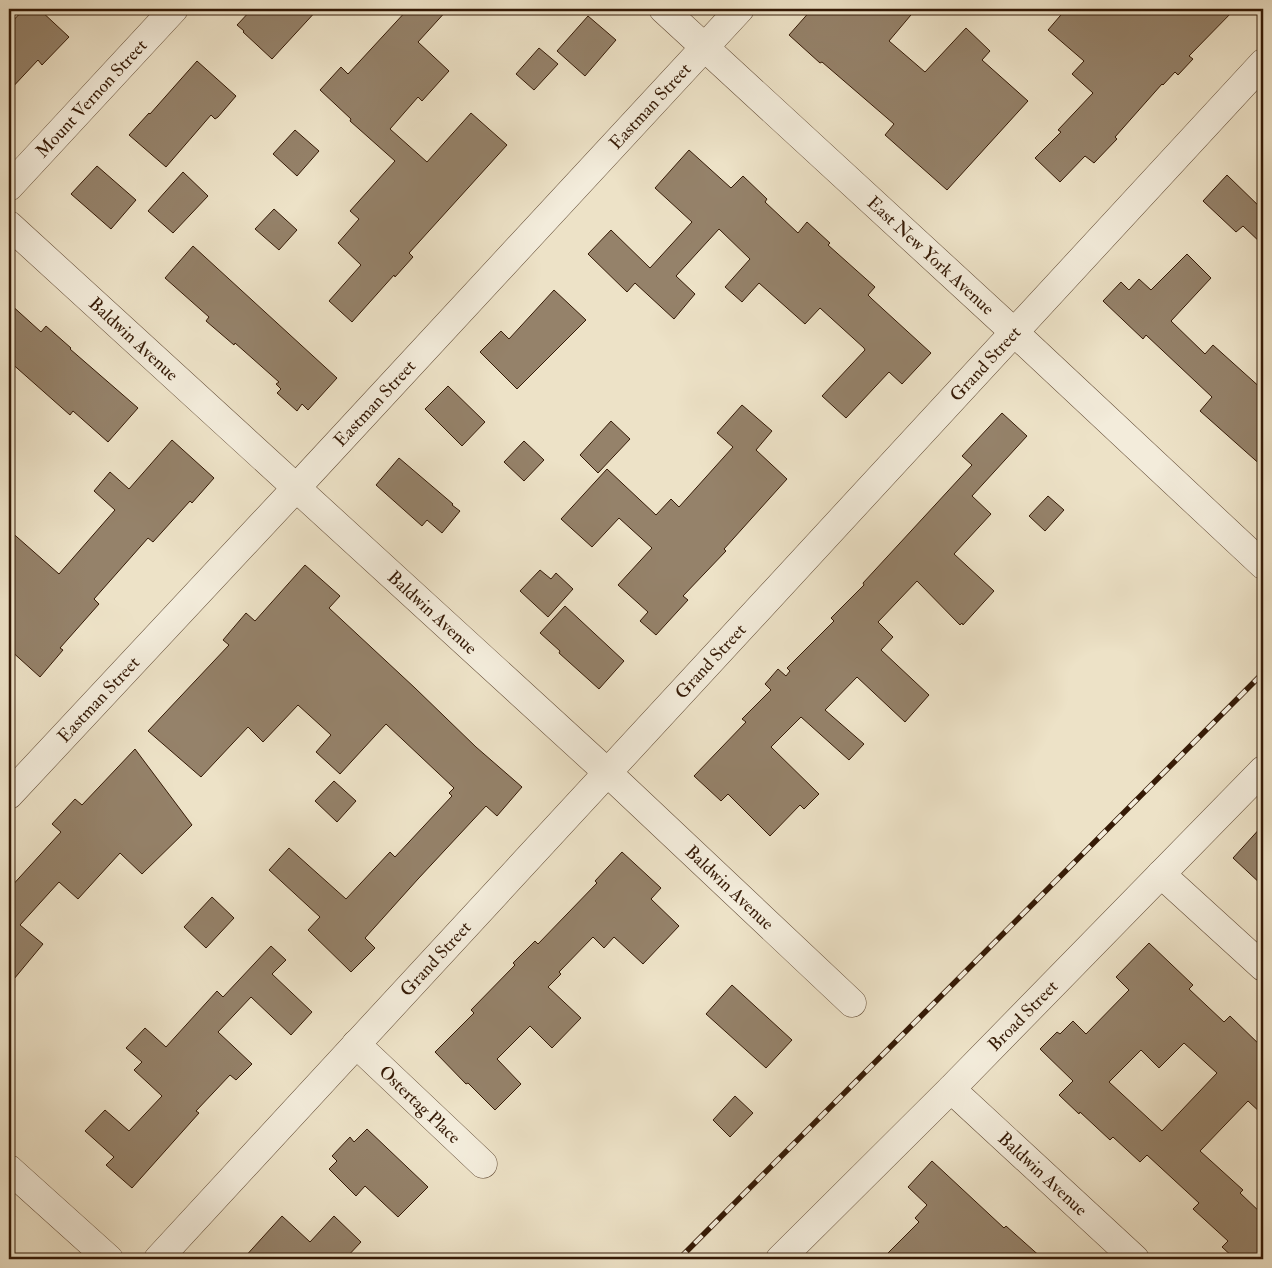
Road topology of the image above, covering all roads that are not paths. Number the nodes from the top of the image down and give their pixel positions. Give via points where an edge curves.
1 (174, 9) edge
2 (663, 9) edge
3 (740, 9) edge
4 (704, 46) junction
5 (1263, 64) edge
6 (9, 187) edge
7 (9, 225) edge
8 (1015, 333) junction
9 (297, 487) junction
10 (1263, 565) edge
11 (1263, 770) edge
12 (608, 773) junction
13 (9, 795) edge
14 (1161, 874) junction
15 (1263, 967) edge
16 (852, 1003) dead end
17 (356, 1044) junction
18 (951, 1089) junction
19 (483, 1164) dead end
20 (9, 1169) edge
21 (109, 1259) edge
22 (158, 1259) edge
23 (780, 1259) edge
24 (1135, 1259) edge

1 - 6 street, Mount Vernon Street
2 - 4 street, East New York Avenue
3 - 4 street, Eastman Street
4 - 8 street, East New York Avenue
4 - 9 street, Eastman Street
5 - 8 street, Grand Street
7 - 9 street, Baldwin Avenue
8 - 10 street, East New York Avenue
8 - 12 street, Grand Street
9 - 12 street, Baldwin Avenue
9 - 13 street, Eastman Street
11 - 14 street, Broad Street
12 - 16 street, Baldwin Avenue
12 - 17 street, Grand Street
14 - 15 street
14 - 18 street, Broad Street
17 - 19 street, Ostertag Place
17 - 22 street, Grand Street
18 - 23 street, Broad Street
18 - 24 street, Baldwin Avenue
20 - 21 street

